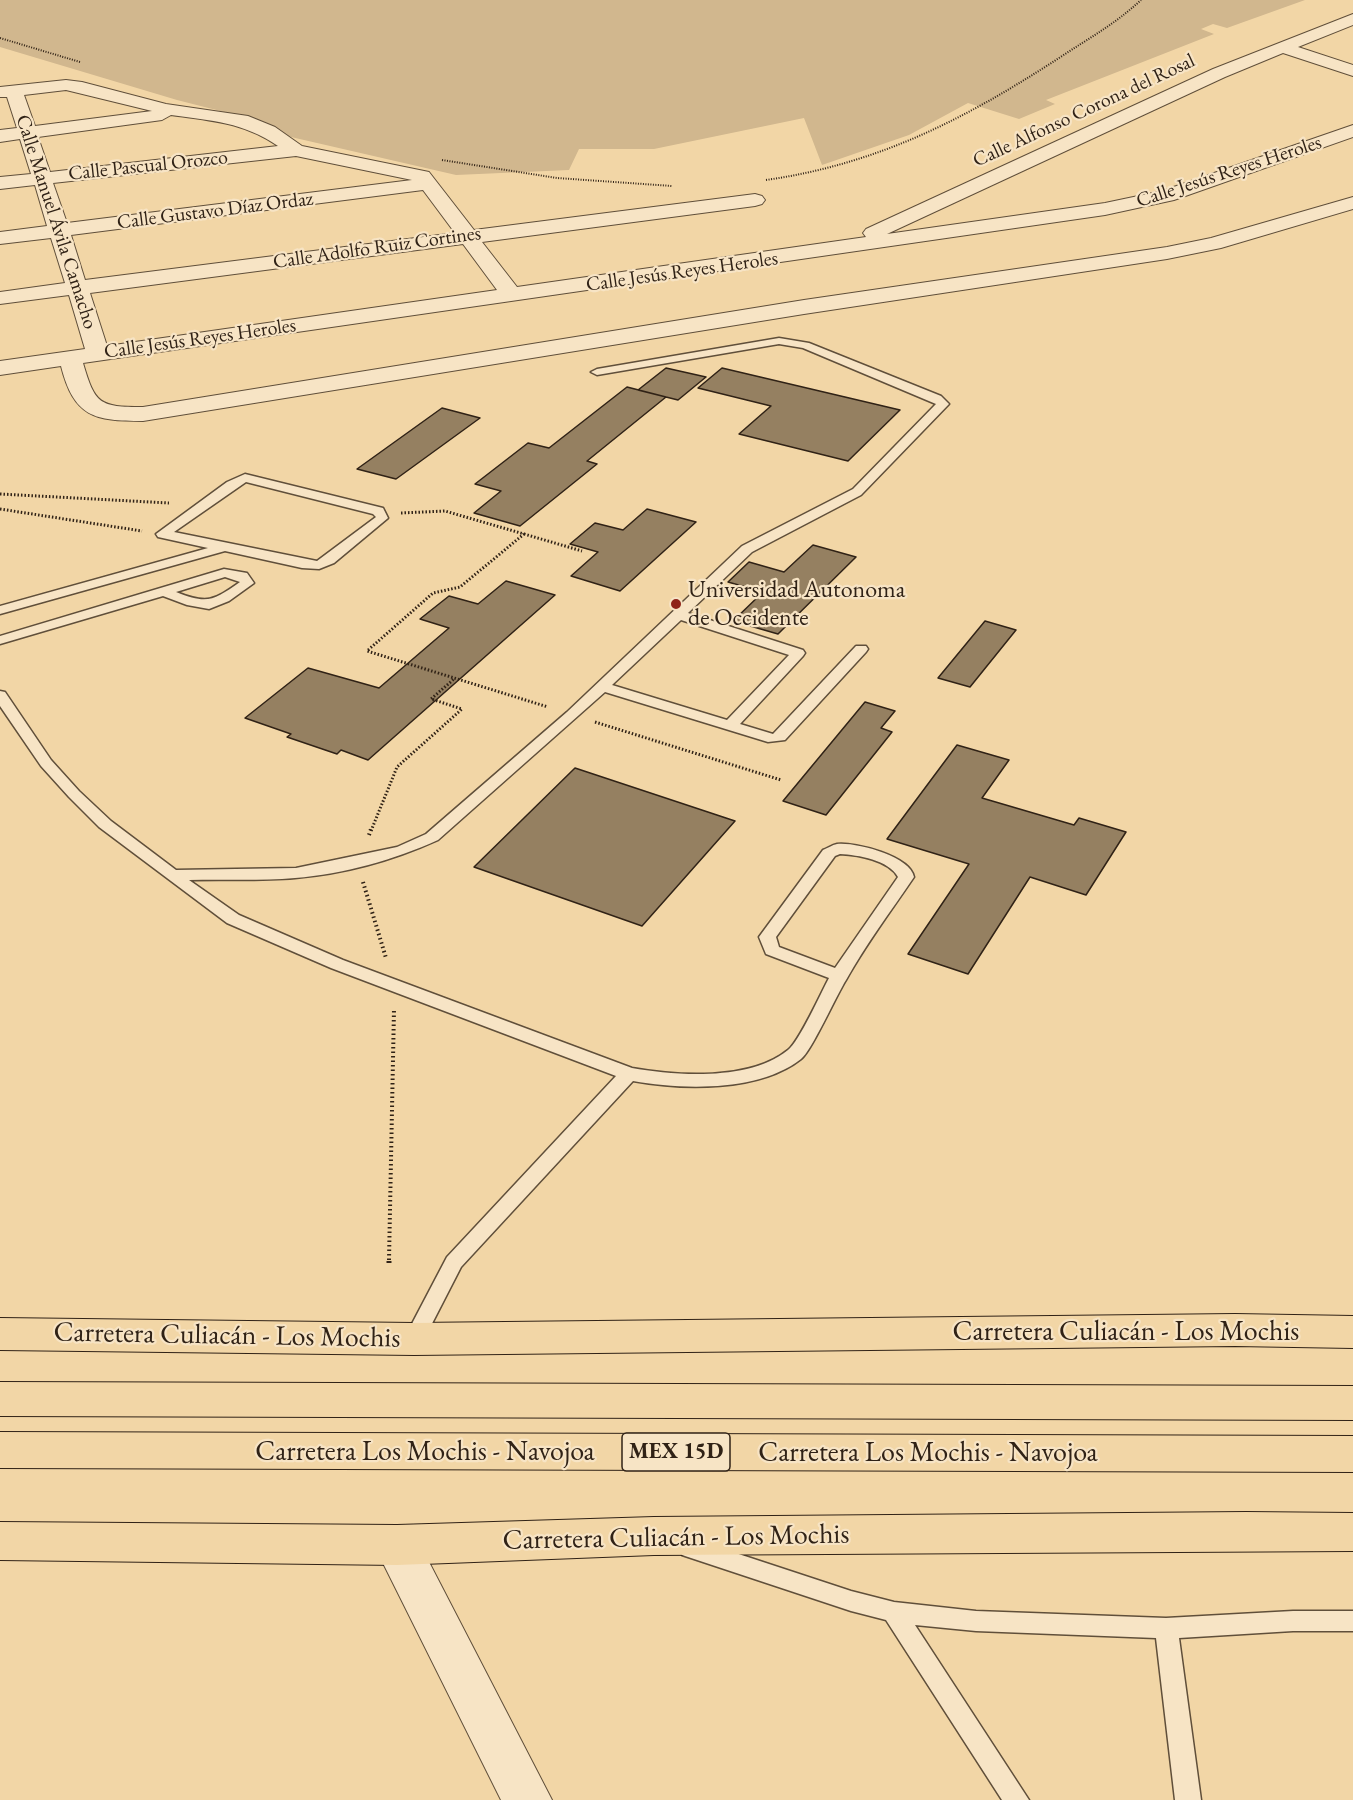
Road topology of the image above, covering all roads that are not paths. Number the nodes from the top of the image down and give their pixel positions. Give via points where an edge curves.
1 (1351, 21) edge
2 (1281, 47) junction
3 (1353, 71) edge
4 (7, 91) edge
5 (183, 112) junction
6 (1353, 131) edge
7 (27, 132) junction
8 (0, 136) edge
9 (296, 150) junction
10 (42, 177) junction
11 (0, 183) edge
12 (429, 184) junction
13 (755, 200) dead end
14 (1353, 203) edge
15 (59, 231) junction
16 (466, 236) junction
17 (0, 238) edge
18 (837, 250) junction
19 (78, 289) junction
20 (513, 296) junction
21 (0, 298) edge
22 (98, 353) junction
23 (70, 357) junction
24 (0, 368) edge
25 (597, 372) dead end
26 (228, 546) junction
27 (166, 592) junction
28 (0, 610) edge
29 (677, 615) junction
30 (0, 640) edge
31 (861, 649) dead end
32 (601, 686) junction
33 (0, 695) edge
34 (729, 727) junction
35 (172, 875) junction
36 (839, 976) junction
37 (628, 1074) junction
38 (1353, 1332) edge
39 (0, 1334) edge
40 (414, 1339) junction
41 (0, 1399) edge
42 (1353, 1403) edge
43 (0, 1450) edge
44 (1353, 1454) edge
45 (1353, 1532) edge
46 (654, 1536) junction
47 (0, 1541) edge
48 (397, 1545) junction
49 (894, 1612) junction
50 (1353, 1621) edge
51 (1166, 1628) junction
52 (527, 1800) edge
53 (1016, 1800) edge
54 (1188, 1800) edge

1 - 2 street, Calle Alfonso Corona del Rosal
2 - 3 street
2 - 18 street, Calle Alfonso Corona del Rosal
4 - 5 street via 73,85
4 - 7 street, Calle Manuel Ávila Camacho
5 - 7 street
5 - 9 street via 231,117 254,124
6 - 18 street, Calle Jesús Reyes Heroles via 1141,202
7 - 8 street
7 - 10 street, Calle Manuel Ávila Camacho
9 - 10 street, Calle Pascual Orozco
9 - 12 street via 418,174
10 - 11 street, Calle Pascual Orozco
10 - 15 street, Calle Manuel Ávila Camacho
12 - 15 street, Calle Gustavo Díaz Ordaz
12 - 16 street
13 - 16 street, Calle Adolfo Ruiz Cortines
14 - 23 street, Calle Manuel Ávila Camacho via 1214,244 1167,253 804,307 143,414 111,412 82,397
15 - 17 street, Calle Gustavo Díaz Ordaz
15 - 19 street, Calle Manuel Ávila Camacho
16 - 19 street, Calle Adolfo Ruiz Cortines
16 - 20 street
18 - 20 street, Calle Jesús Reyes Heroles
19 - 21 street, Calle Adolfo Ruiz Cortines
19 - 22 street, Calle Manuel Ávila Camacho
20 - 22 street, Calle Jesús Reyes Heroles
22 - 23 street, Calle Jesús Reyes Heroles
23 - 24 street, Calle Jesús Reyes Heroles
25 - 29 lane via 790,342 937,398 943,404 864,487 747,549
26 - 26 lane via 319,565 382,518 382,514 245,478 163,534
26 - 28 lane
27 - 27 lane via 224,573 242,576 248,584 217,605 208,606 198,606
27 - 30 lane
29 - 32 lane
29 - 34 lane via 798,653
31 - 34 lane via 780,737 766,738
32 - 34 lane
32 - 35 lane via 432,837 403,850 296,873
33 - 35 lane via 46,763 74,794 105,824
35 - 37 lane via 233,919 395,986
36 - 36 lane via 906,876 891,862 846,848 829,853 767,937 772,950
36 - 37 lane via 796,1054 763,1071 670,1081
37 - 40 lane via 454,1262
38 - 40 main road, Carretera Culiacán - Los Mochis
39 - 40 main road, Carretera Culiacán - Los Mochis
41 - 42 main road, Carretera Los Mochis - Navojoa / MEX 15D
43 - 44 main road, Carretera Los Mochis - Navojoa / MEX 15D
45 - 46 main road, Carretera Culiacán - Los Mochis
46 - 48 main road, Carretera Culiacán - Los Mochis
46 - 49 lane
47 - 48 main road, Carretera Culiacán - Los Mochis
48 - 52 street
49 - 51 lane via 976,1621
49 - 53 lane
50 - 51 lane
51 - 54 lane

